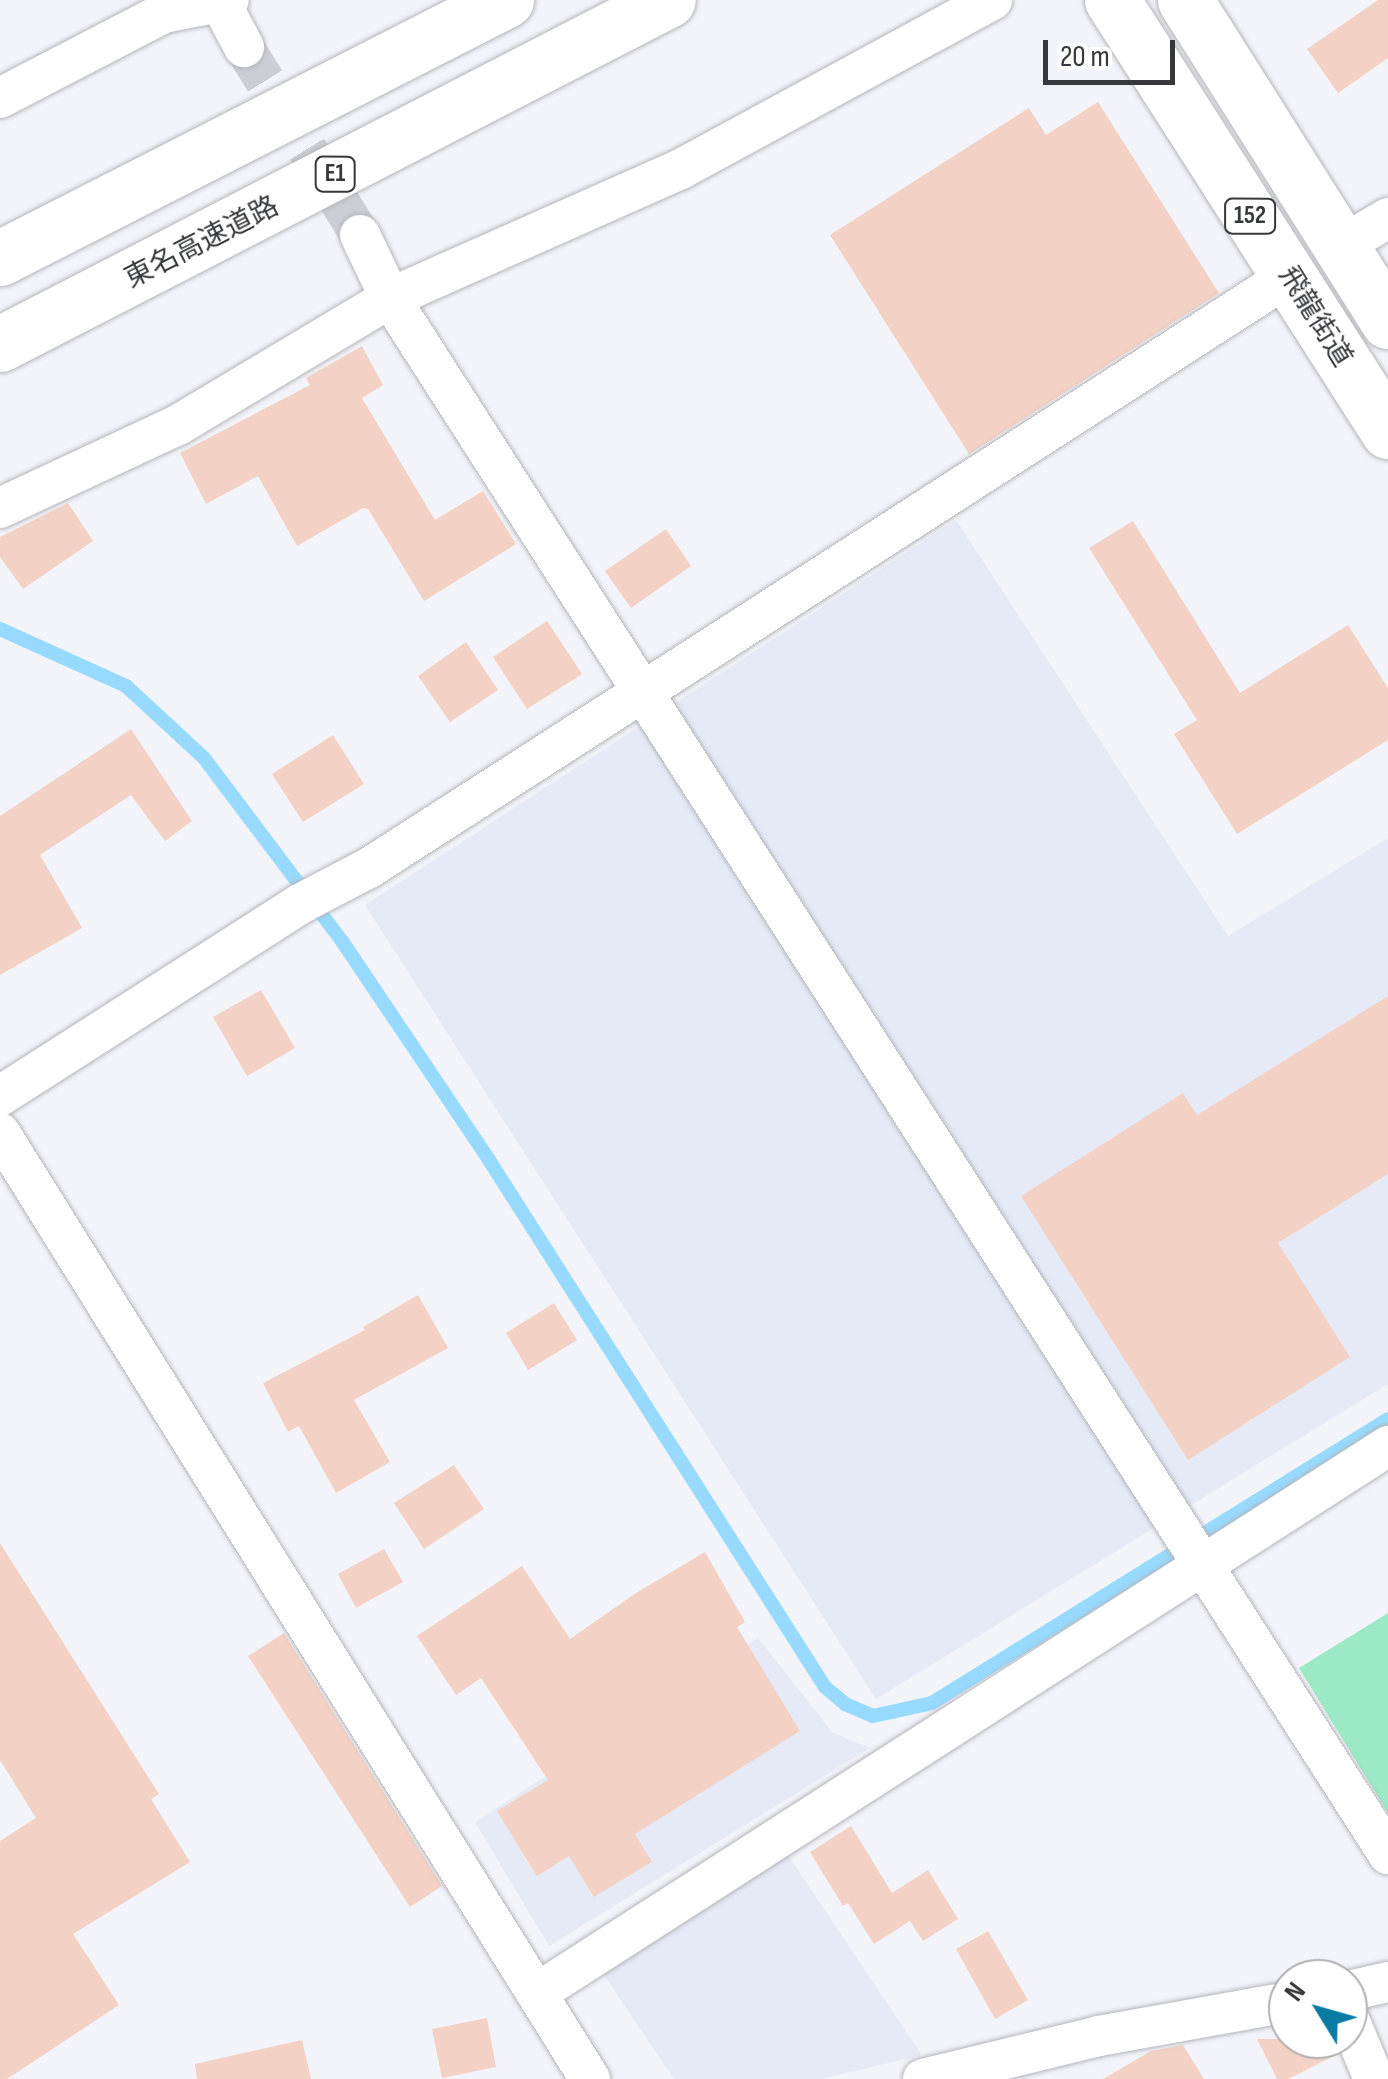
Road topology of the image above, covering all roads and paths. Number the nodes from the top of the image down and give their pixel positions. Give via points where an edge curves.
1 (506, 0) edge
2 (668, 0) edge
3 (992, 0) edge
4 (1112, 0) edge
5 (1185, 0) edge
6 (225, 2) edge
7 (159, 7) edge
8 (244, 47) tunnel mouth
9 (0, 98) edge
10 (1388, 218) edge
11 (360, 234) tunnel mouth
12 (1341, 246) junction
13 (0, 258) edge
14 (1289, 276) junction
15 (390, 298) junction
16 (1388, 321) edge
17 (0, 344) edge
18 (1388, 431) edge
19 (0, 508) edge
20 (644, 689) junction
21 (0, 1096) edge
22 (0, 1133) edge
23 (1388, 1446) edge
24 (1202, 1564) junction
25 (1388, 1854) edge
26 (537, 1993) junction
27 (1268, 2006) edge
28 (590, 2079) edge
29 (923, 2079) edge

1 - 13 highway
2 - 17 highway, 東名高速道路 / E1
3 - 15 street via 681,169
4 - 14 highway, 飛龍街道 / 152
5 - 12 highway, 152
6 - 7 street
6 - 8 street
7 - 9 street
10 - 12 street
11 - 15 street
12 - 16 highway, 152
14 - 18 highway, 飛龍街道 / 152
14 - 20 street
15 - 19 street via 178,425
15 - 20 street
20 - 21 street
20 - 24 street
22 - 26 street
23 - 24 street
24 - 25 street
24 - 26 street
26 - 28 street
27 - 29 street via 1098,2036

